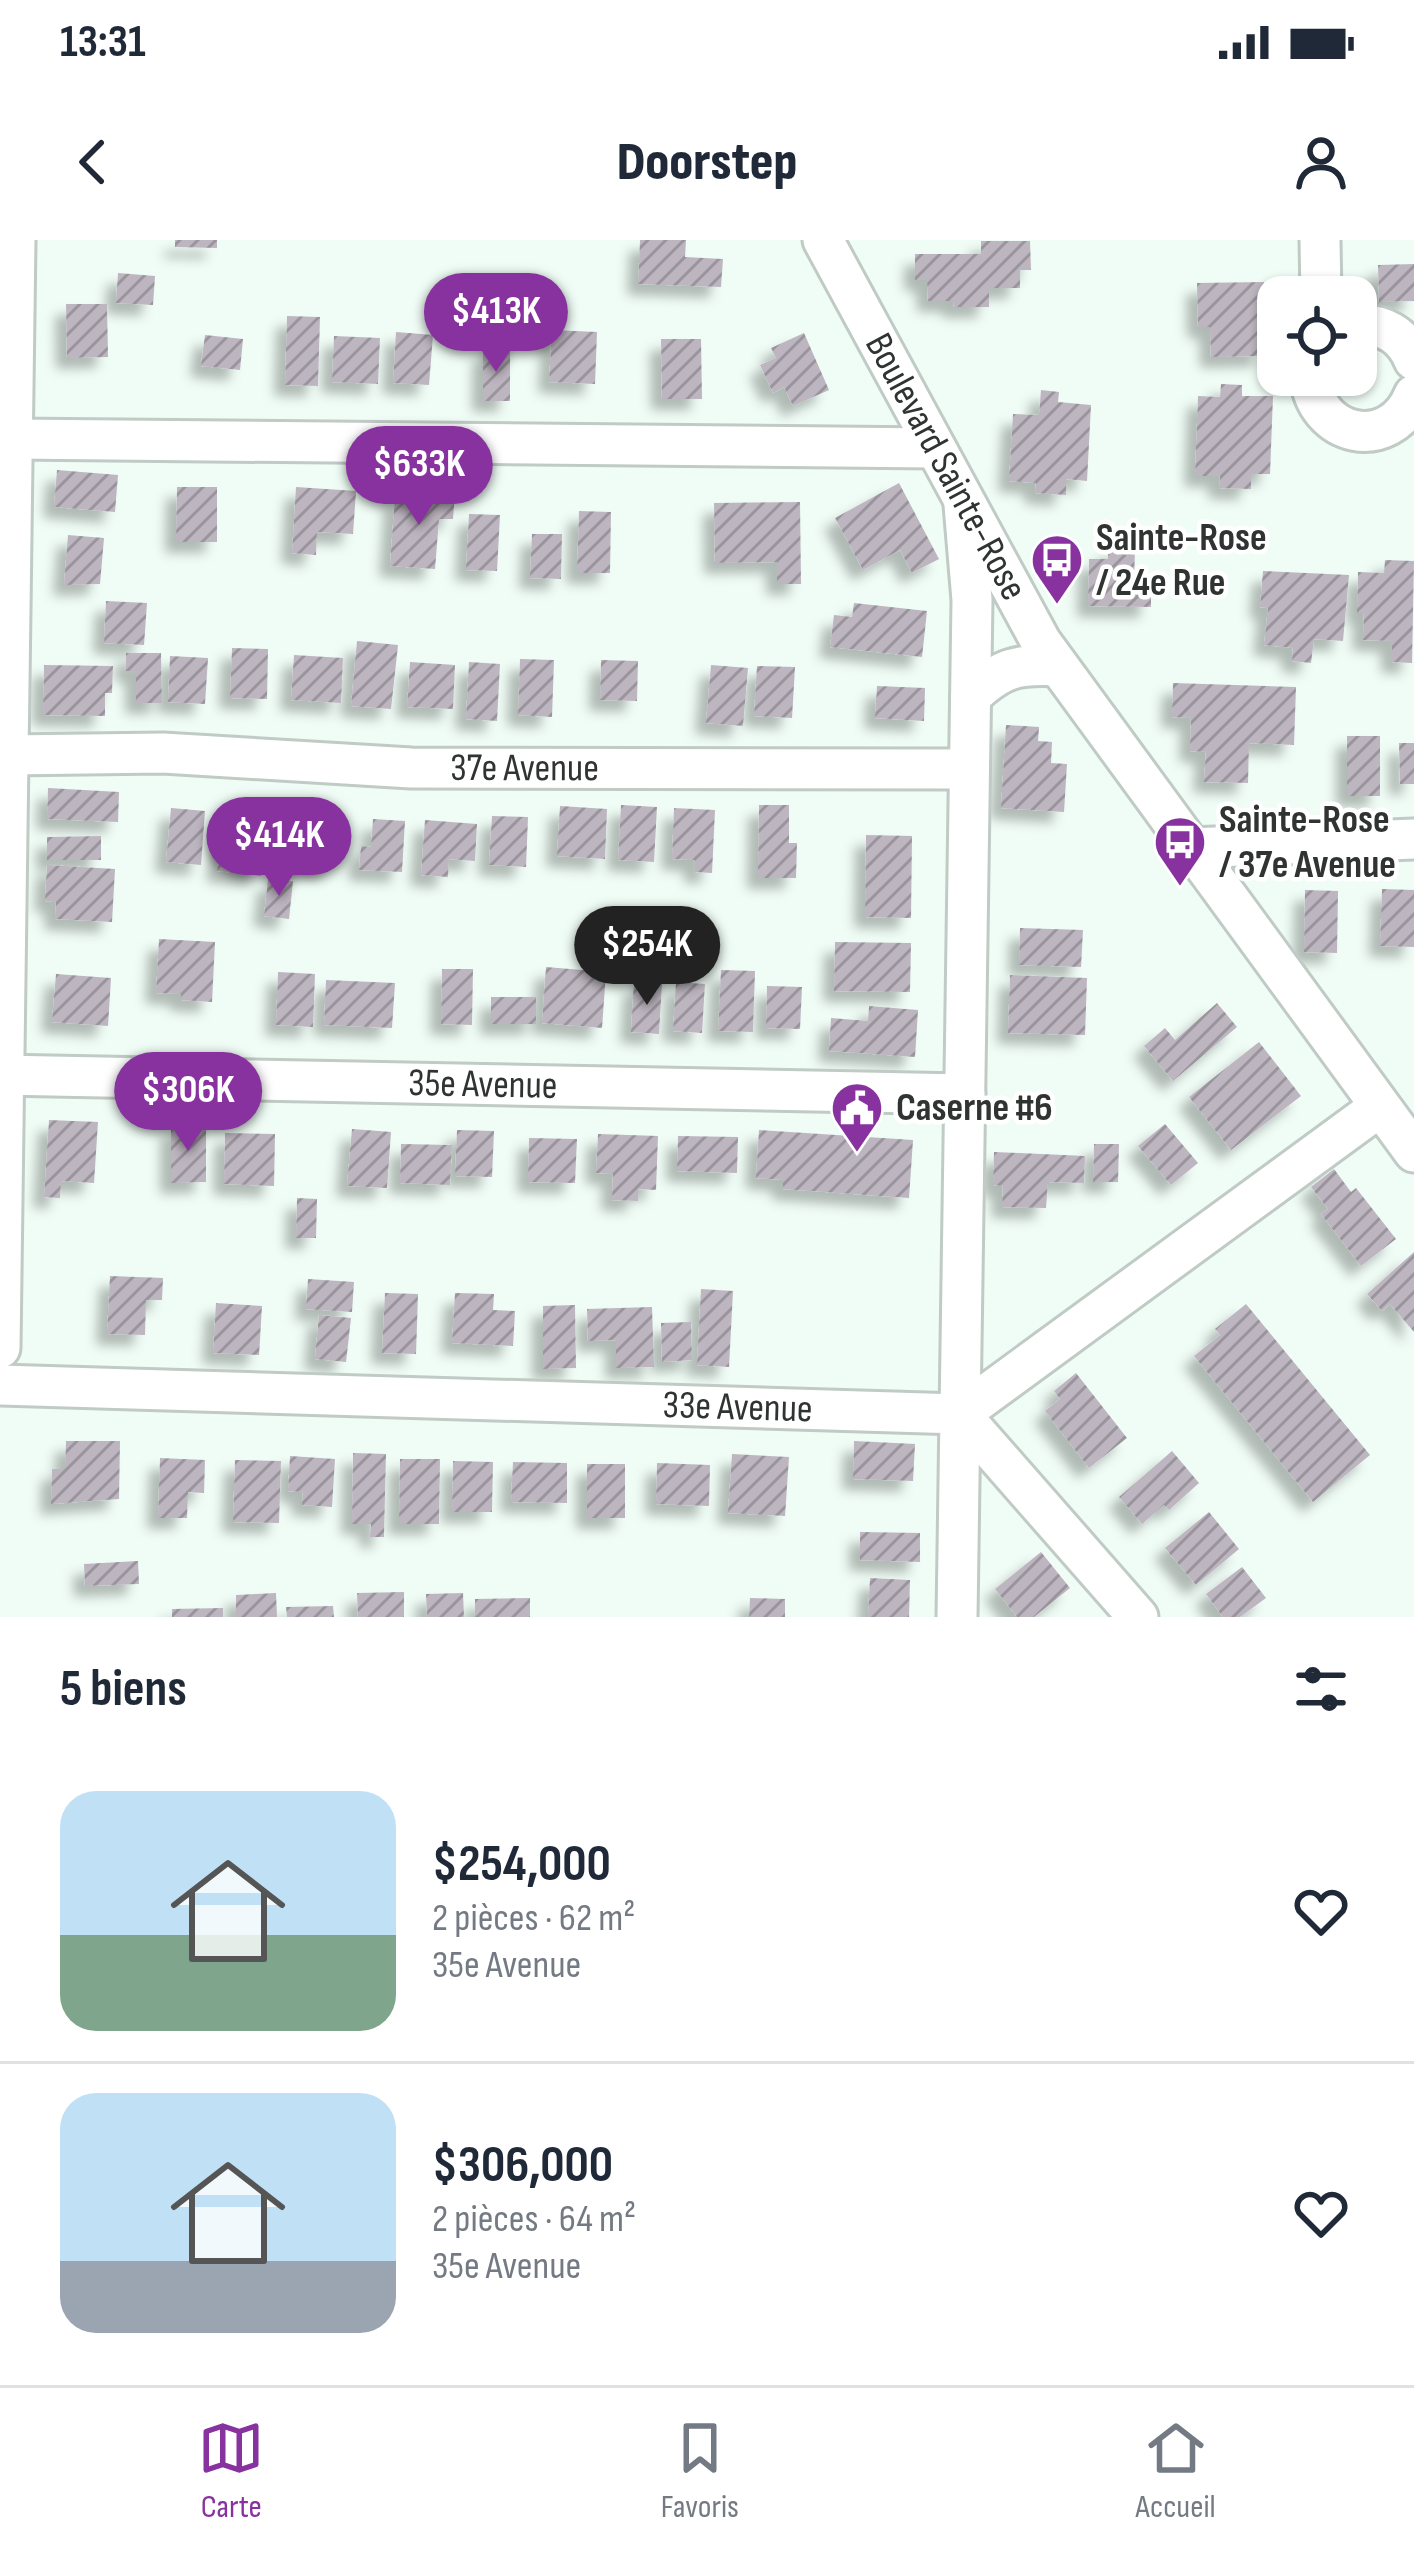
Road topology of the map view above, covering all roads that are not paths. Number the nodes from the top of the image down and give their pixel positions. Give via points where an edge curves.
1 (15, 240) edge
2 (823, 240) edge
3 (1320, 240) edge
4 (1321, 276) edge
5 (1377, 327) edge
6 (1414, 360) edge
7 (1414, 395) edge
8 (1313, 396) edge
9 (13, 439) junction
10 (934, 448) junction
11 (964, 506) junction
12 (1058, 666) junction
13 (971, 696) junction
14 (9, 755) junction
15 (969, 769) junction
16 (1414, 839) edge
17 (1190, 848) junction
18 (2, 1075) edge
19 (965, 1094) junction
20 (1378, 1108) junction
21 (1414, 1152) edge
22 (0, 1348) edge
23 (0, 1384) edge
24 (960, 1414) junction
25 (957, 1617) edge
26 (1138, 1617) edge

1 - 9 street
2 - 10 street, Boulevard Sainte-Rose
3 - 4 street
5 - 6 street via 1400,337
7 - 8 street via 1402,415 1371,431 1336,424
9 - 10 street
9 - 14 street
10 - 11 street, Boulevard Sainte-Rose
11 - 12 street, Boulevard Sainte-Rose
11 - 13 street
12 - 13 street via 1005,669
12 - 17 street, Boulevard Sainte-Rose
13 - 15 street
14 - 15 street, 37e Avenue via 163,753 411,768
14 - 18 street
15 - 19 street
16 - 17 street
17 - 20 street, Boulevard Sainte-Rose
18 - 19 street, 35e Avenue
18 - 22 street
19 - 24 street
20 - 21 street, Boulevard Sainte-Rose
20 - 24 street
23 - 24 street, 33e Avenue
24 - 25 street
24 - 26 street

